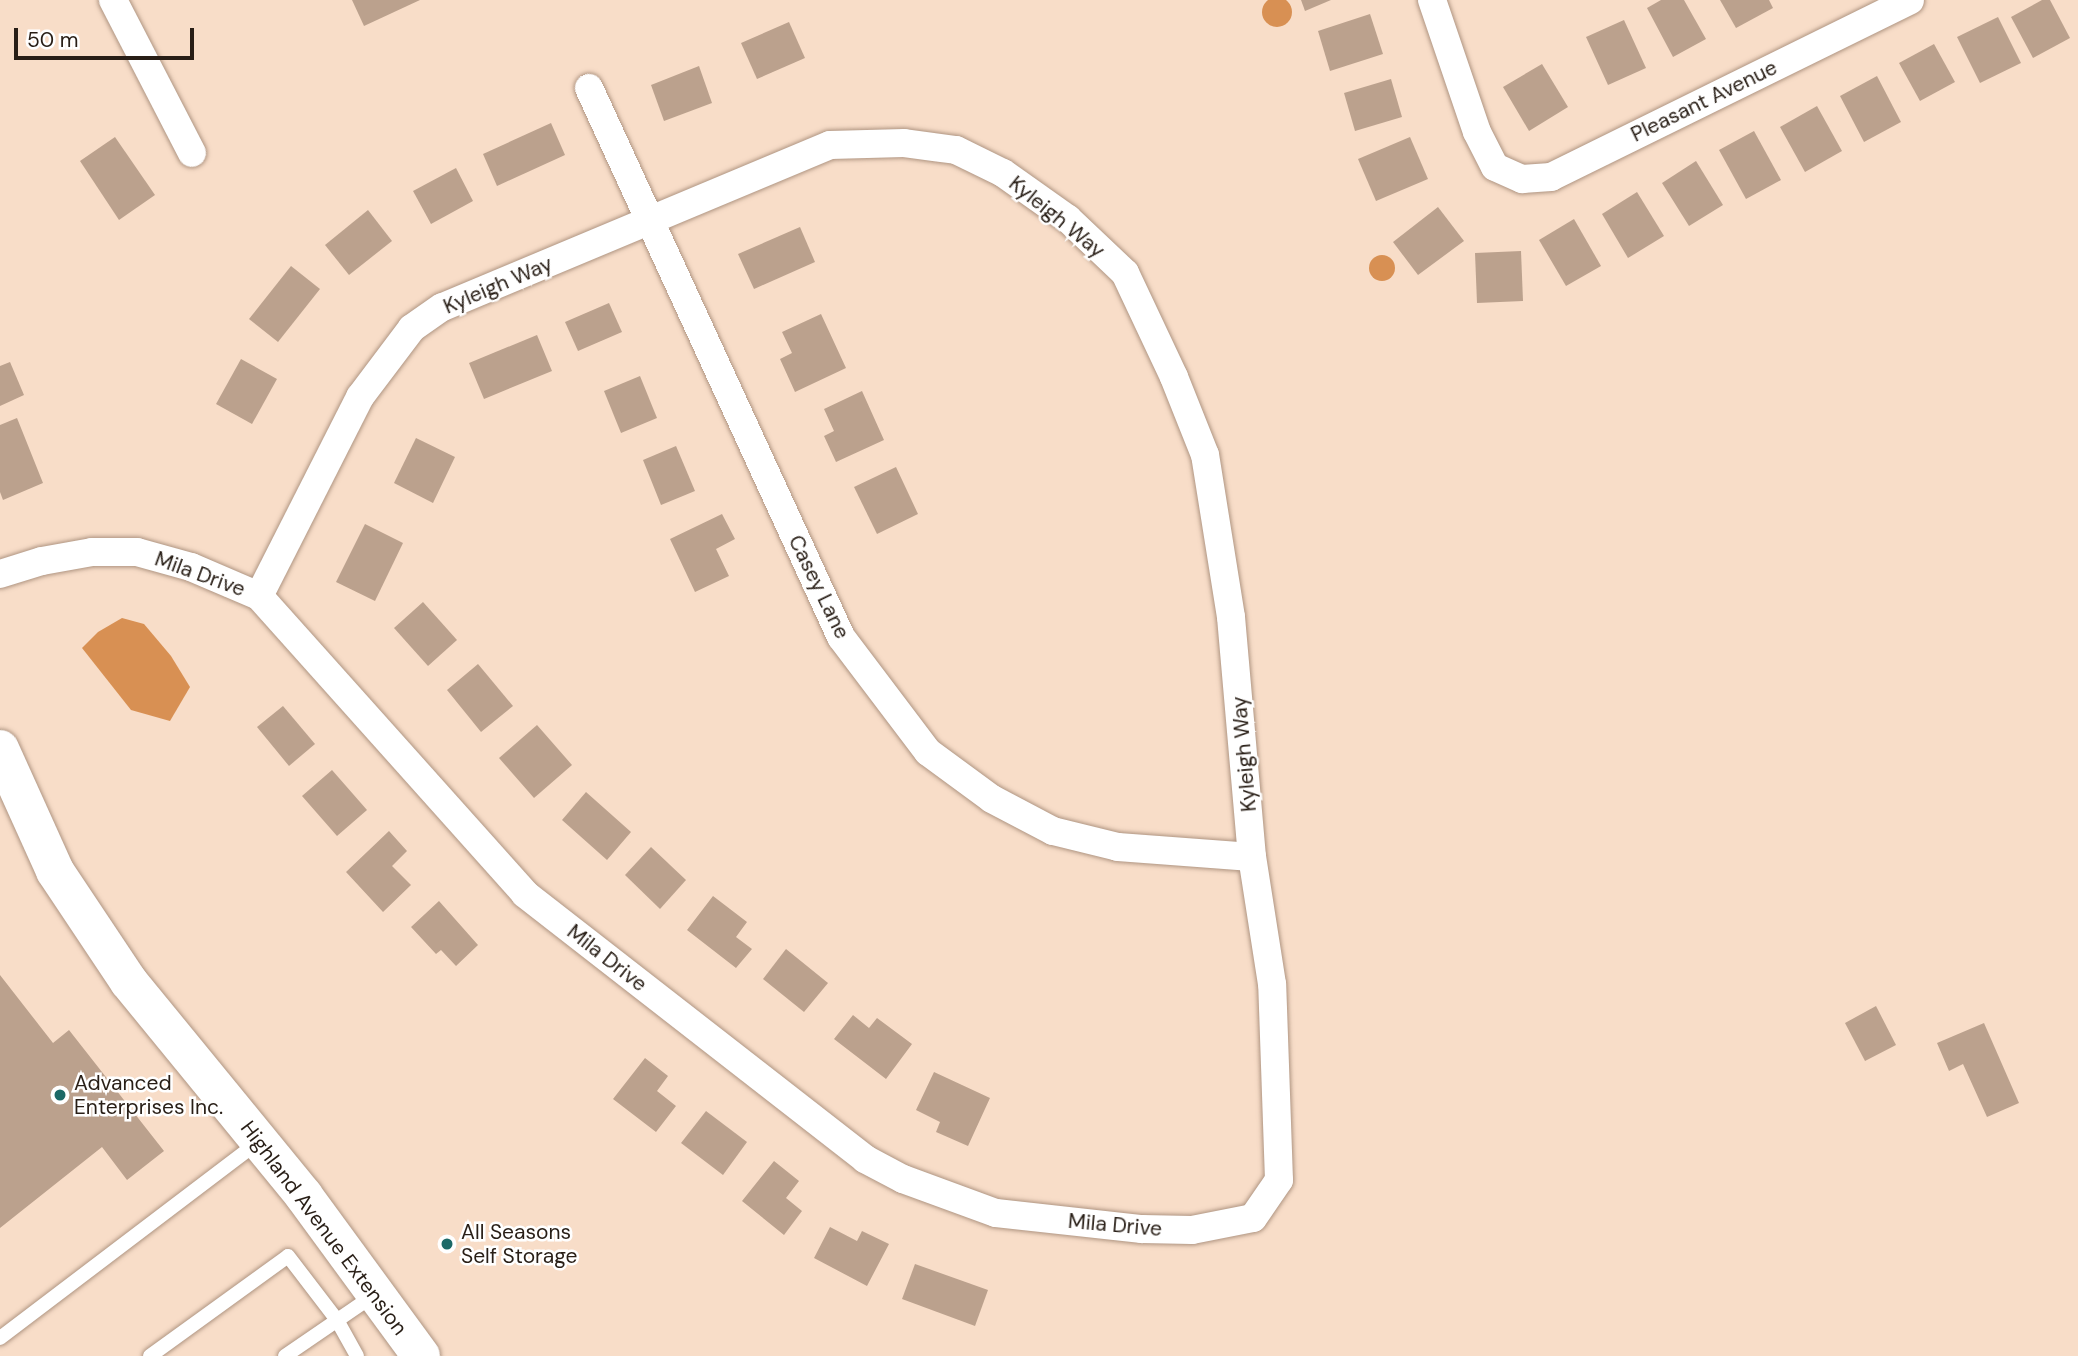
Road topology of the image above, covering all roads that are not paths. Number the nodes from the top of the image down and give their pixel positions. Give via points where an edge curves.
1 (113, 0) edge
2 (1432, 0) edge
3 (1910, 0) edge
4 (589, 88) dead end
5 (192, 153) dead end
6 (652, 220) junction
7 (0, 574) edge
8 (258, 596) junction
9 (3, 768) edge
10 (1252, 857) junction
11 (259, 1141) junction
12 (1279, 1180) joint
13 (375, 1294) junction
14 (337, 1320) junction
15 (0, 1338) edge
16 (150, 1356) edge
17 (285, 1356) edge
18 (357, 1356) edge
19 (421, 1356) edge

1 - 5 street
2 - 3 street, Pleasant Avenue via 1477,132 1495,167 1522,179 1551,177
4 - 6 street, Casey Lane
6 - 8 street, Kyleigh Way via 442,307 412,328 360,397
6 - 10 street, Casey Lane via 841,637 928,752 992,799 1053,831 1118,847
6 - 10 street, Kyleigh Way via 830,145 904,143 956,150 1003,173 1068,219 1125,273 1205,455 1237,674
7 - 8 street, Mila Drive via 92,552 137,552 191,567
8 - 12 street, Mila Drive via 526,894 865,1159 904,1179 996,1213 1142,1229 1192,1230 1253,1218
9 - 11 street, Highland Avenue Extension via 55,872 129,982
10 - 12 street, Kyleigh Way via 1272,984
11 - 13 street, Highland Avenue Extension
11 - 15 lane
13 - 14 lane
13 - 19 street, Highland Avenue Extension
14 - 16 lane via 288,1256
14 - 17 lane
14 - 18 lane

